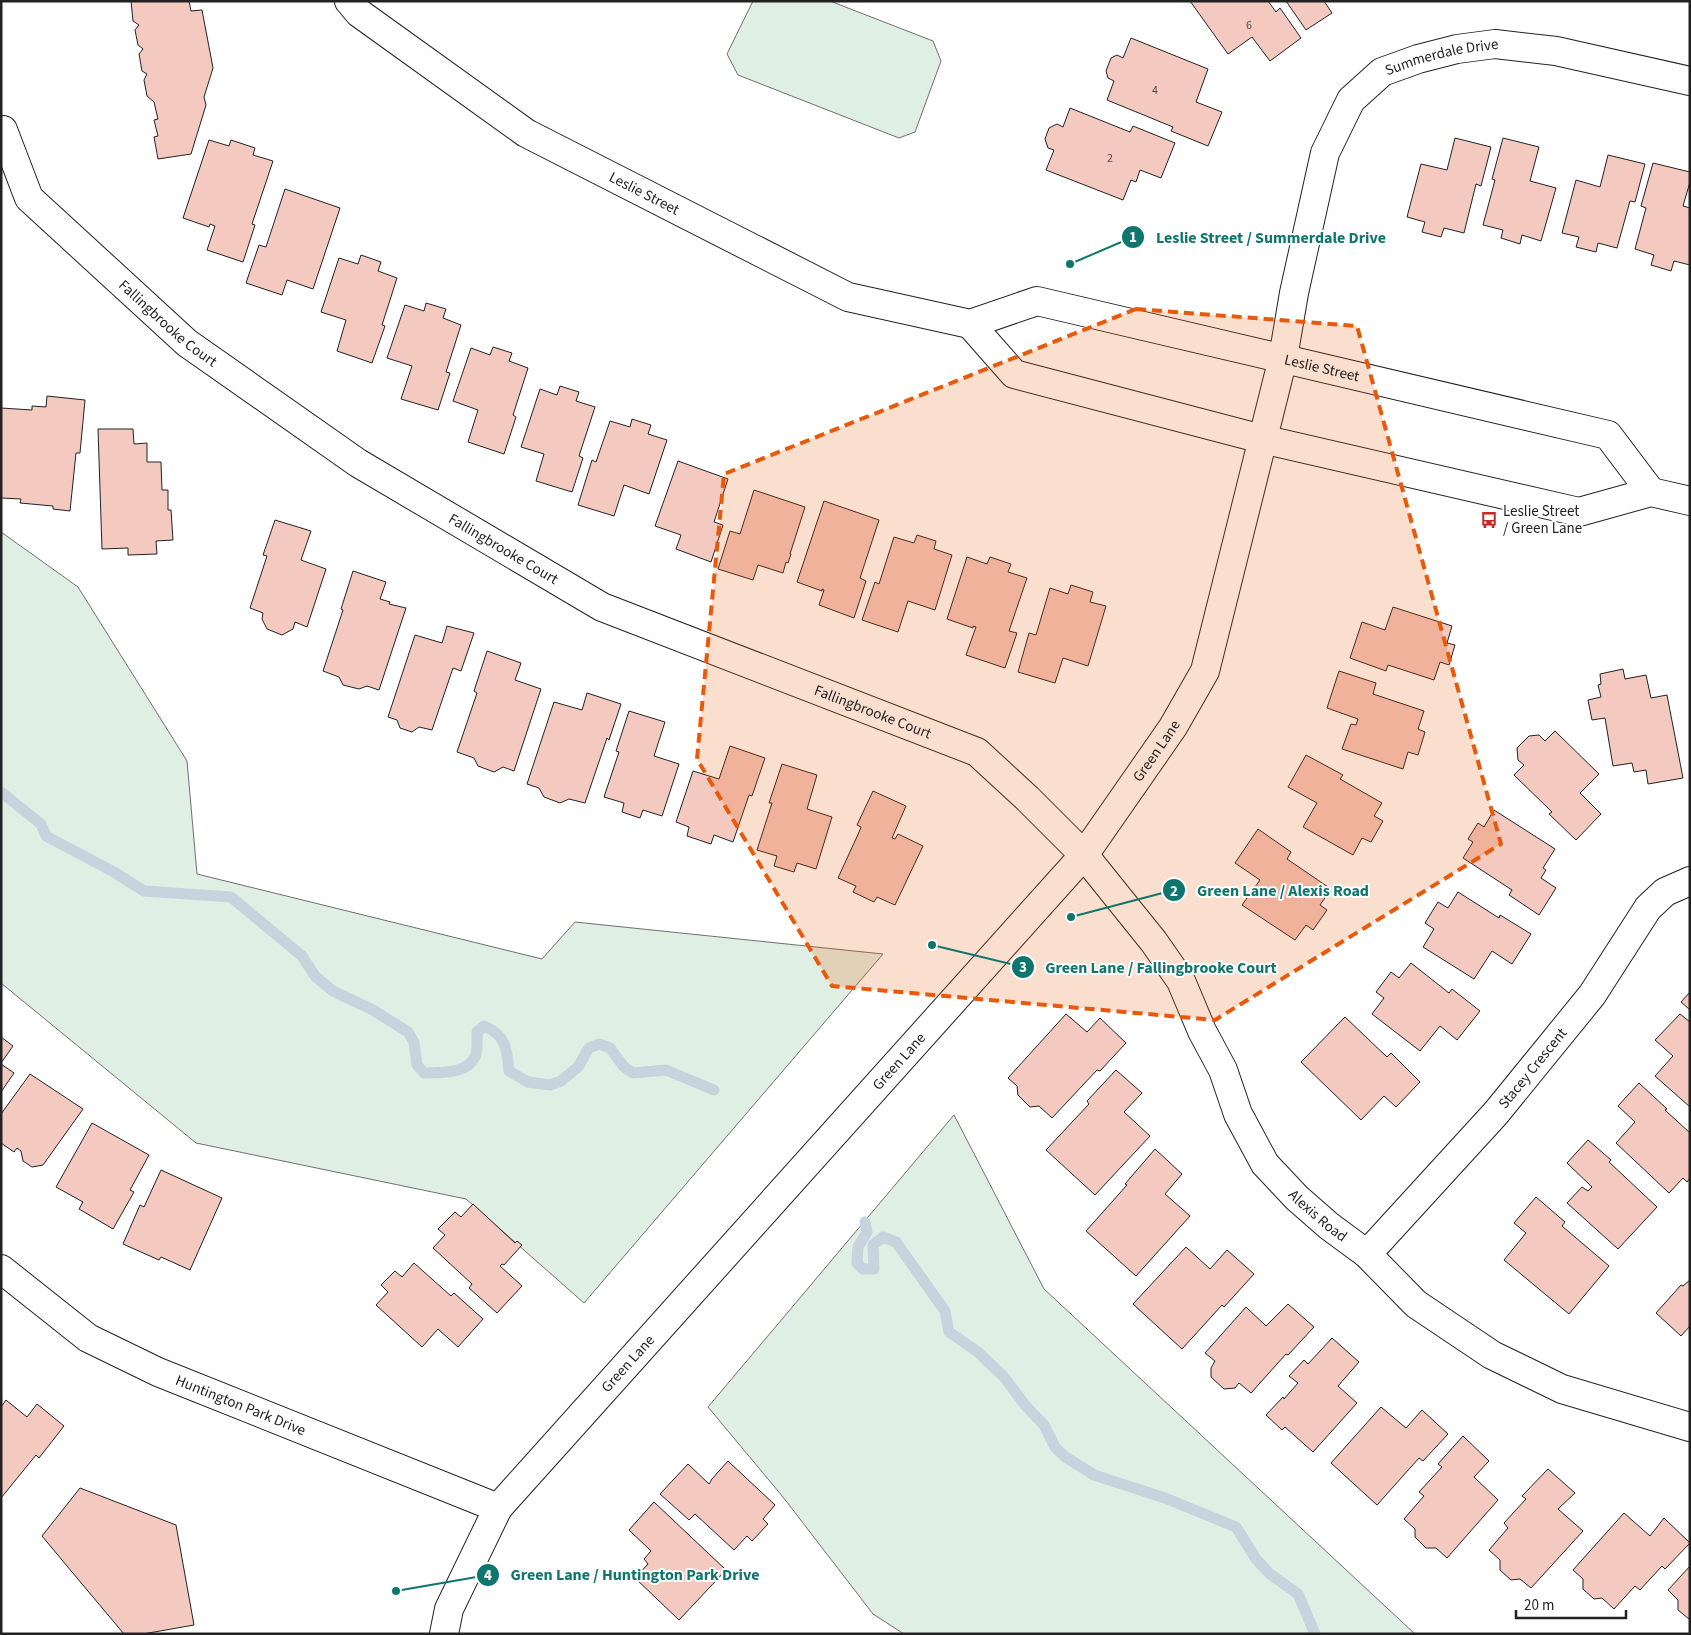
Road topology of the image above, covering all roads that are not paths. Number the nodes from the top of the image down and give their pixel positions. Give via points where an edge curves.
1 (349, 1) edge
2 (1690, 81) edge
3 (3, 130) dead end
4 (970, 324) junction
5 (1283, 358) junction
6 (1262, 439) junction
7 (1651, 492) junction
8 (1690, 501) edge
9 (1084, 855) junction
10 (1690, 881) edge
11 (1367, 1254) junction
12 (1, 1269) edge
13 (1690, 1427) edge
14 (498, 1508) junction
15 (444, 1634) edge

1 - 4 street, Leslie Street via 359,13 526,133 848,297
2 - 5 street, Summerdale Drive via 1556,51 1495,44 1457,49 1382,72 1351,100 1325,153
3 - 9 street, Fallingbrooke Court via 29,198 187,344 358,464 602,607 976,752
4 - 5 street, Leslie Street via 1037,301
4 - 6 street via 1014,374
5 - 6 street, Summerdale Drive
5 - 7 street, Leslie Street via 1608,436
6 - 7 street via 1579,512
6 - 9 street, Green Lane via 1204,671 1173,727
7 - 8 street
9 - 11 street, Alexis Road via 1181,981 1223,1070 1238,1114 1265,1164 1297,1198
9 - 14 street, Green Lane
10 - 11 street, Stacey Crescent via 1665,892 1648,908 1592,995 1496,1114
11 - 13 street, Alexis Road via 1416,1304 1492,1355 1562,1390
12 - 14 street, Huntington Park Drive via 88,1338 158,1372
14 - 15 street, Green Lane via 449,1609

